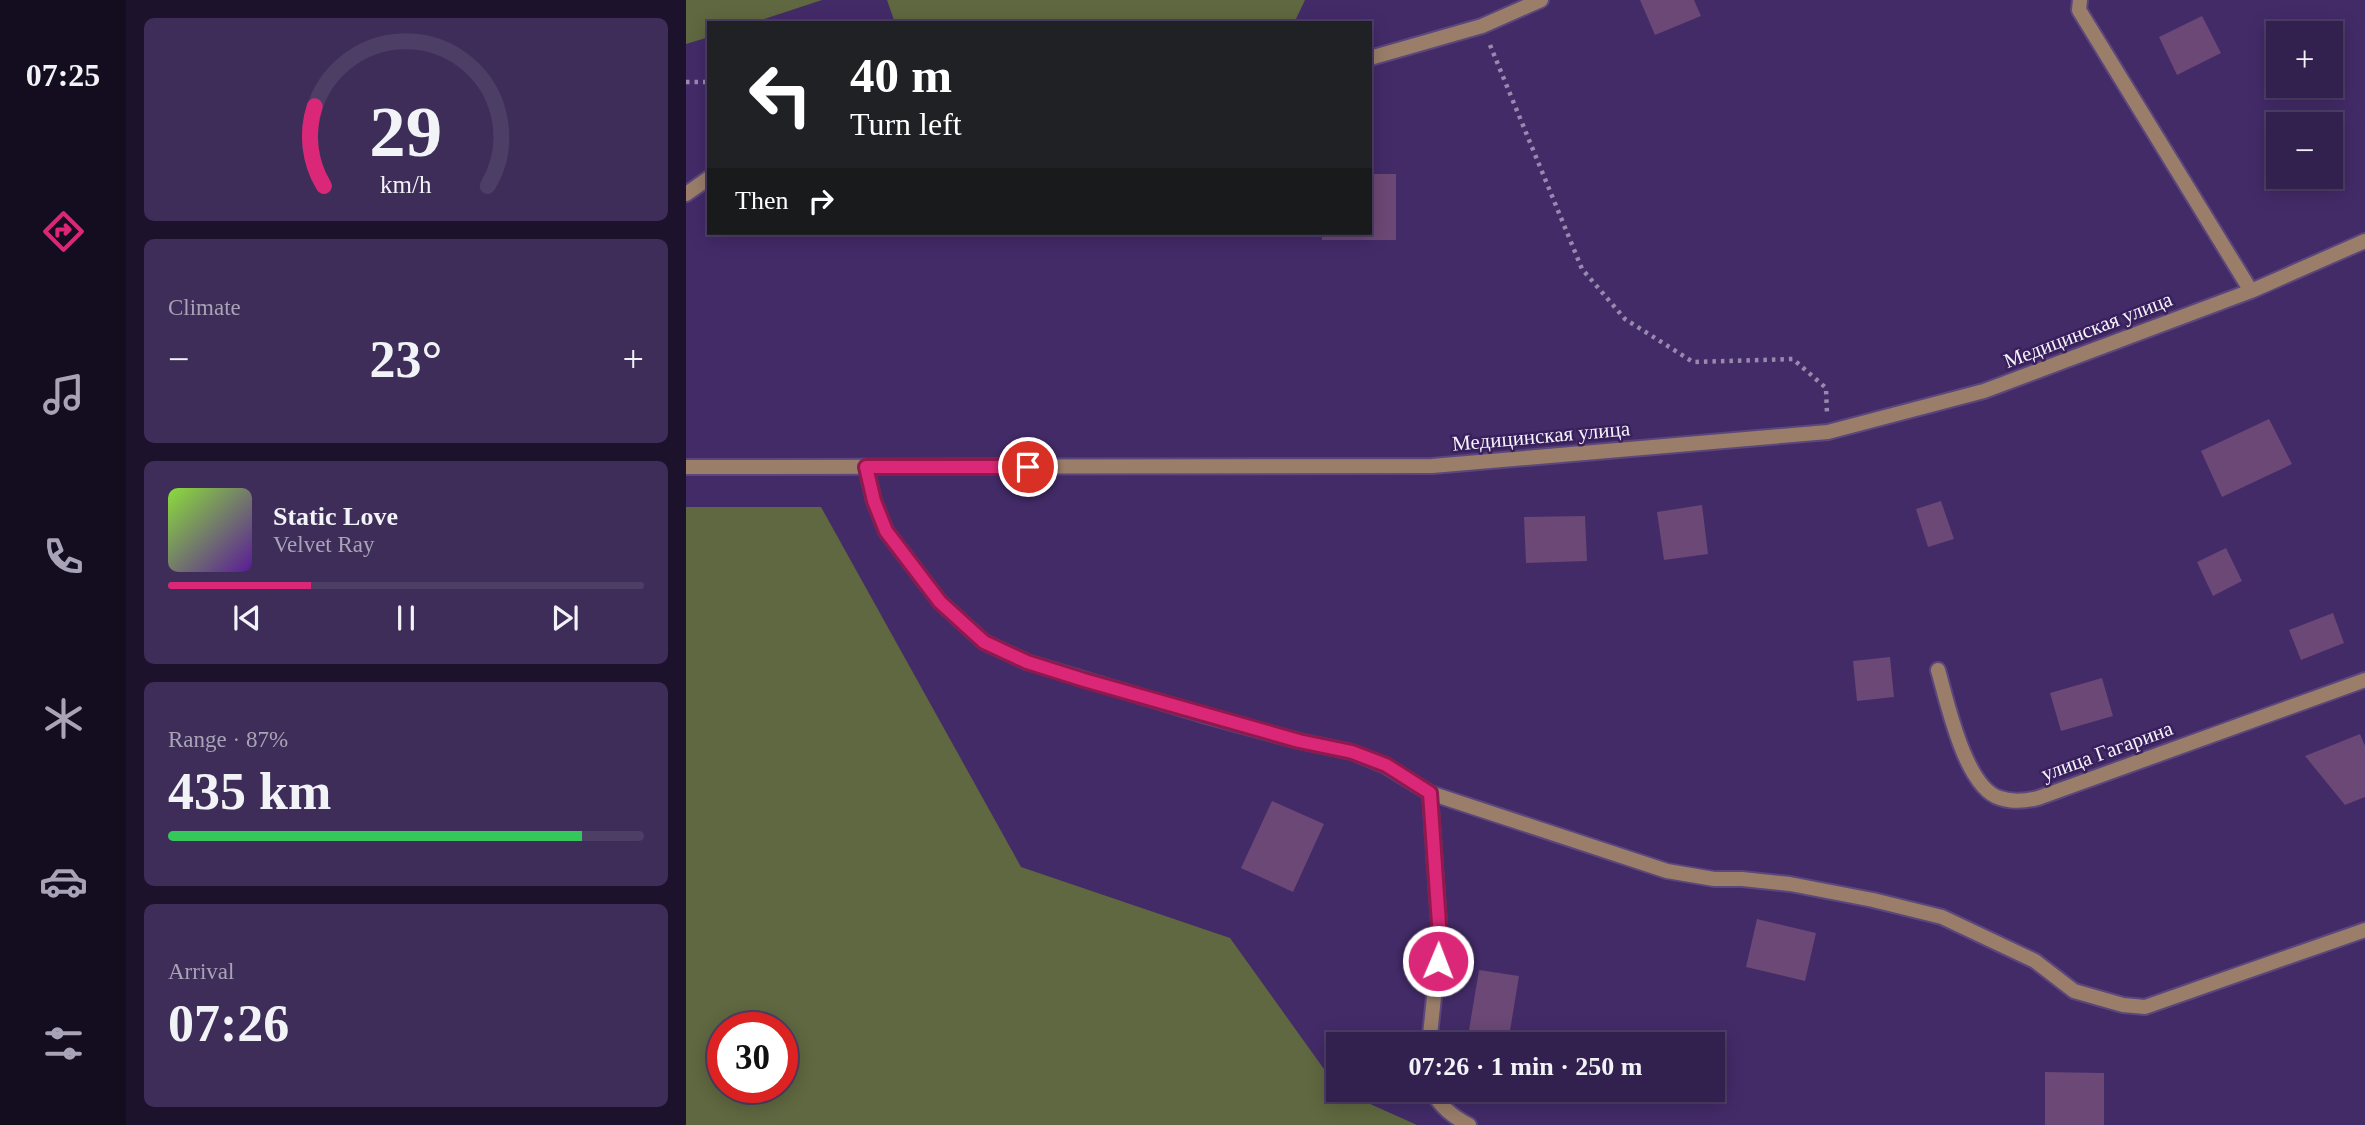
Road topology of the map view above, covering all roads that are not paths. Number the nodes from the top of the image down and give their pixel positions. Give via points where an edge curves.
1 (1541, 0) edge
2 (2080, 0) edge
3 (1372, 57) edge
4 (707, 179) edge
5 (686, 194) edge
6 (2365, 241) edge
7 (2251, 291) junction
8 (686, 467) edge
9 (866, 467) junction
10 (1938, 670) dead end
11 (2365, 680) edge
12 (1430, 793) junction
13 (2365, 930) edge
14 (1430, 1032) edge
15 (1440, 1102) edge
16 (1469, 1125) edge

1 - 3 street via 1482,26
2 - 7 street via 2080,10
4 - 5 street
6 - 7 street, Медицинская улица
7 - 9 street, Медицинская улица via 1983,391 1828,432 1432,466
8 - 9 street, Медицинская улица
9 - 12 street via 886,531 940,602 984,642 1027,662 1118,690 1352,752 1386,765
10 - 11 street, улица Гагарина via 1953,726 1974,776 1998,798 2024,801
12 - 13 street via 1667,871 1790,884 1942,917 2035,961 2074,991 2123,1005 2146,1007
12 - 14 street via 1440,939
15 - 16 street

